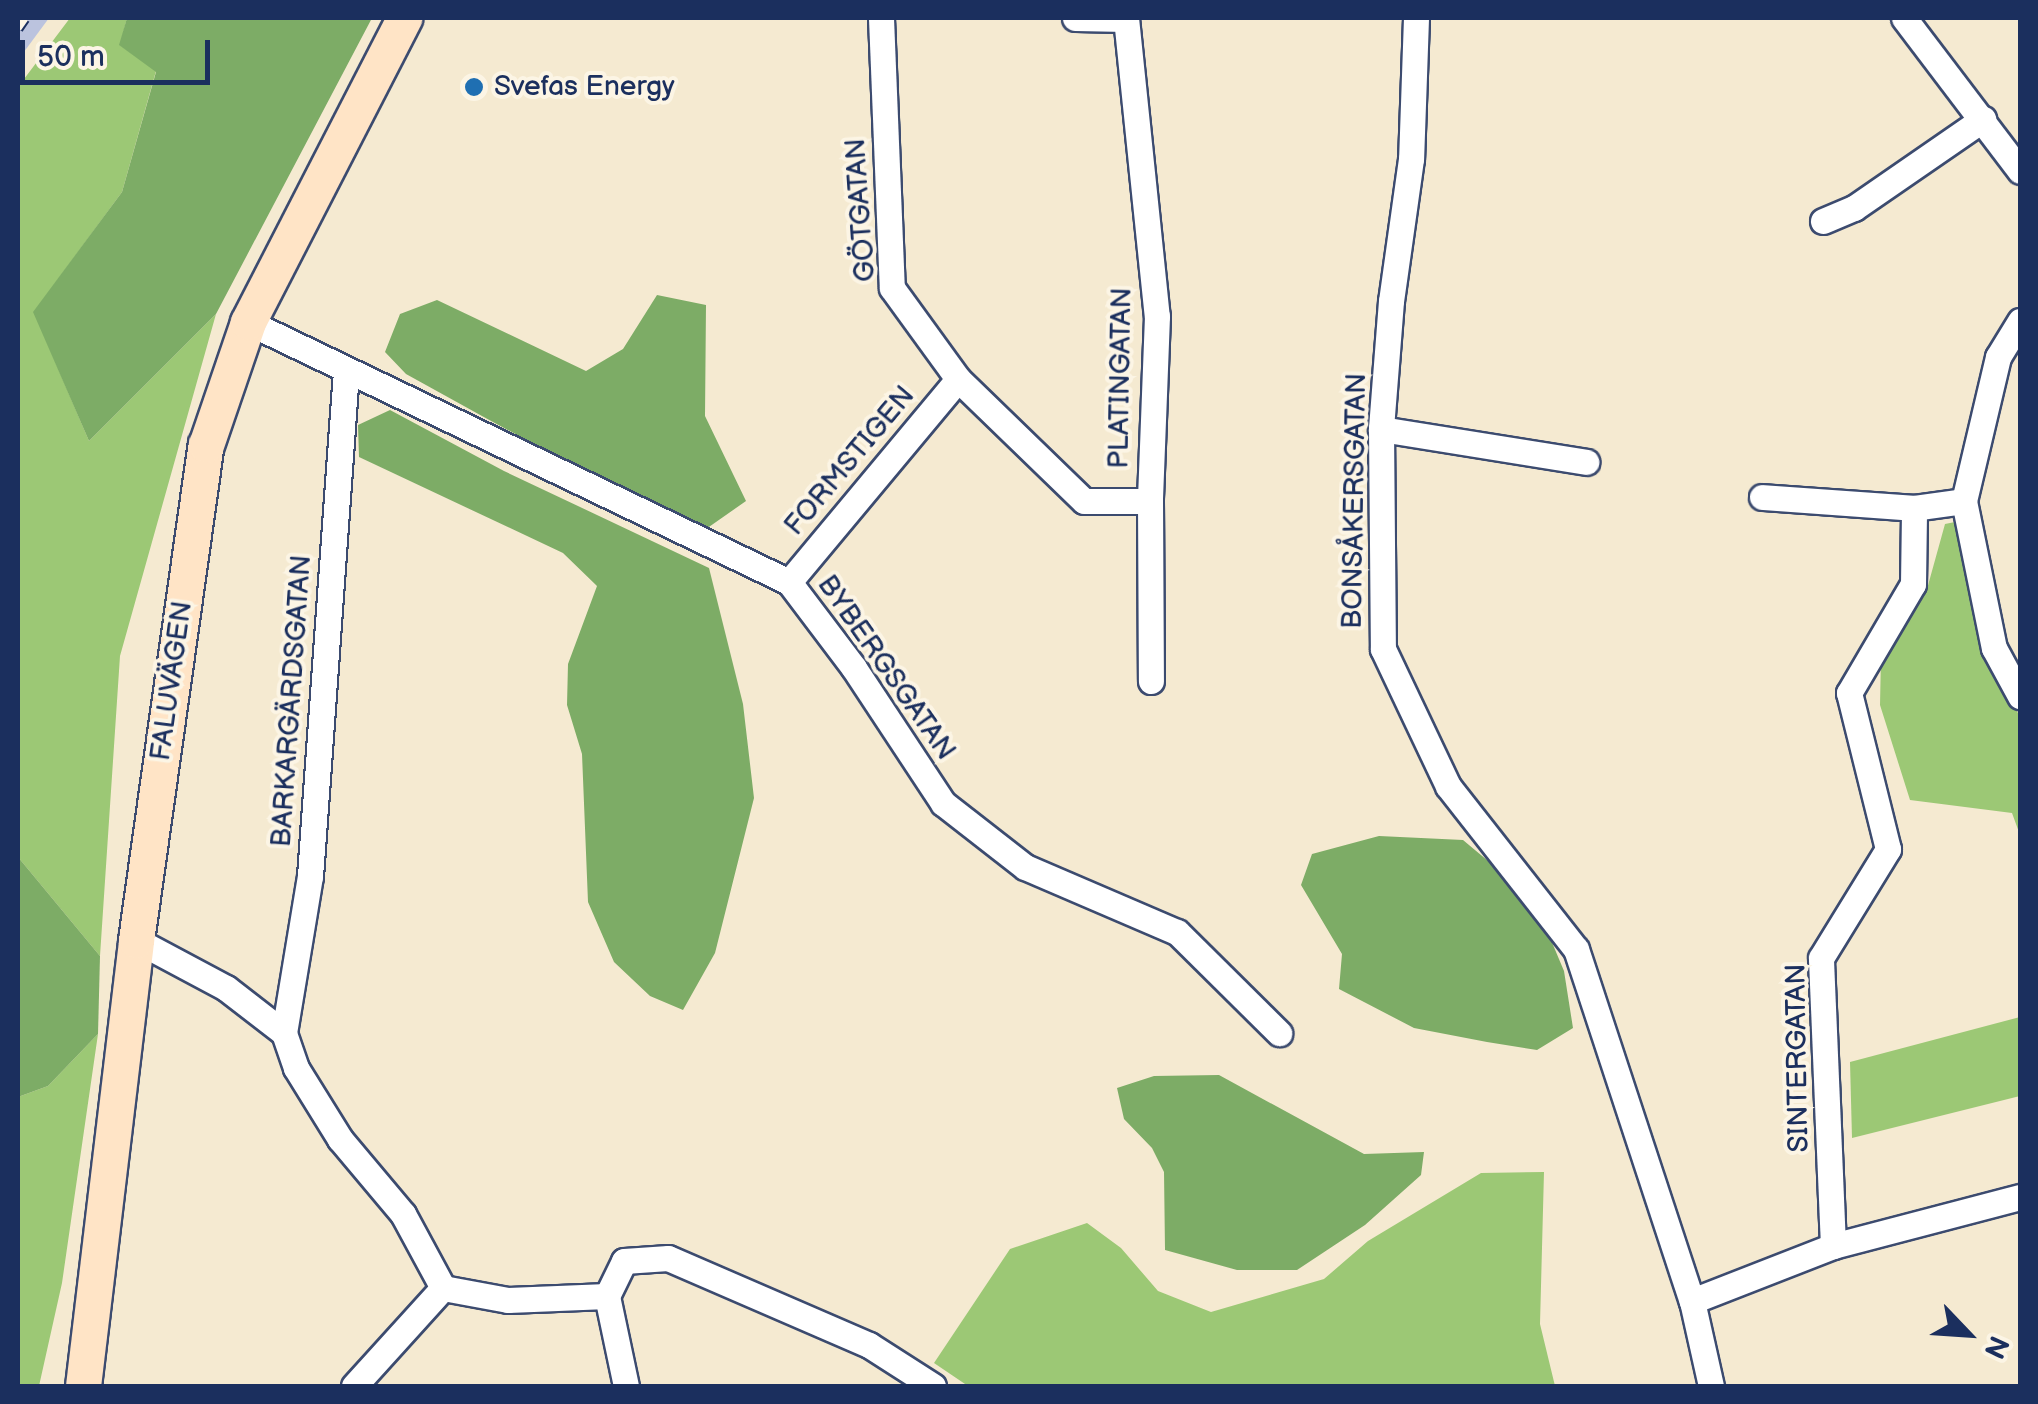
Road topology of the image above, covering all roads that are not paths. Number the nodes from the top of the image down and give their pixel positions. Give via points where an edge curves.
1 (404, 18) edge
2 (881, 18) edge
3 (1075, 18) edge
4 (1126, 18) edge
5 (1416, 18) edge
6 (1904, 18) edge
7 (1984, 119) junction
8 (2020, 171) edge
9 (1823, 220) dead end
10 (2020, 321) edge
11 (248, 322) junction
12 (346, 372) junction
13 (958, 378) junction
14 (1381, 429) junction
15 (1586, 462) dead end
16 (1762, 497) dead end
17 (1150, 501) junction
18 (1964, 502) junction
19 (1914, 508) junction
20 (788, 582) junction
21 (1151, 681) dead end
22 (2020, 696) edge
23 (136, 940) junction
24 (284, 1033) junction
25 (1279, 1033) dead end
26 (2020, 1196) edge
27 (1833, 1246) junction
28 (443, 1288) junction
29 (607, 1296) junction
30 (1692, 1302) junction
31 (83, 1386) edge
32 (354, 1386) edge
33 (626, 1386) edge
34 (933, 1386) edge
35 (1711, 1386) edge

1 - 11 street, FALUVÄGEN
2 - 13 street, GÖTGATAN via 892,288
3 - 4 street
4 - 17 street, PLATINGATAN via 1157,316
5 - 14 street, BONSÅKERSGATAN via 1411,159
6 - 7 street
7 - 8 street
7 - 9 street via 1854,208
10 - 18 street via 1998,357
11 - 12 street
11 - 23 street, FALUVÄGEN via 206,445
12 - 20 street, BYBERGSGATAN
12 - 24 street, BARKARGÄRDSGATAN via 310,876
13 - 17 street, GÖTGATAN via 1084,501
13 - 20 street, FORMSTIGEN
14 - 15 street
14 - 30 street, BONSÅKERSGATAN via 1383,649 1448,786 1576,949
16 - 19 street
17 - 21 street, PLATINGATAN
18 - 19 street
18 - 22 street via 1994,648
19 - 27 street, SINTERGATAN via 1913,584 1848,692 1888,849 1820,958
20 - 25 street, BYBERGSGATAN via 943,803 1025,867 1177,932
23 - 24 street via 226,988
23 - 31 street, FALUVÄGEN
24 - 28 street via 296,1068 340,1139 403,1214
26 - 27 street
27 - 30 street
28 - 29 street via 508,1300
28 - 32 street
29 - 33 street
29 - 34 street via 624,1261 668,1258 869,1346
30 - 35 street, BONSÅKERSGATAN

